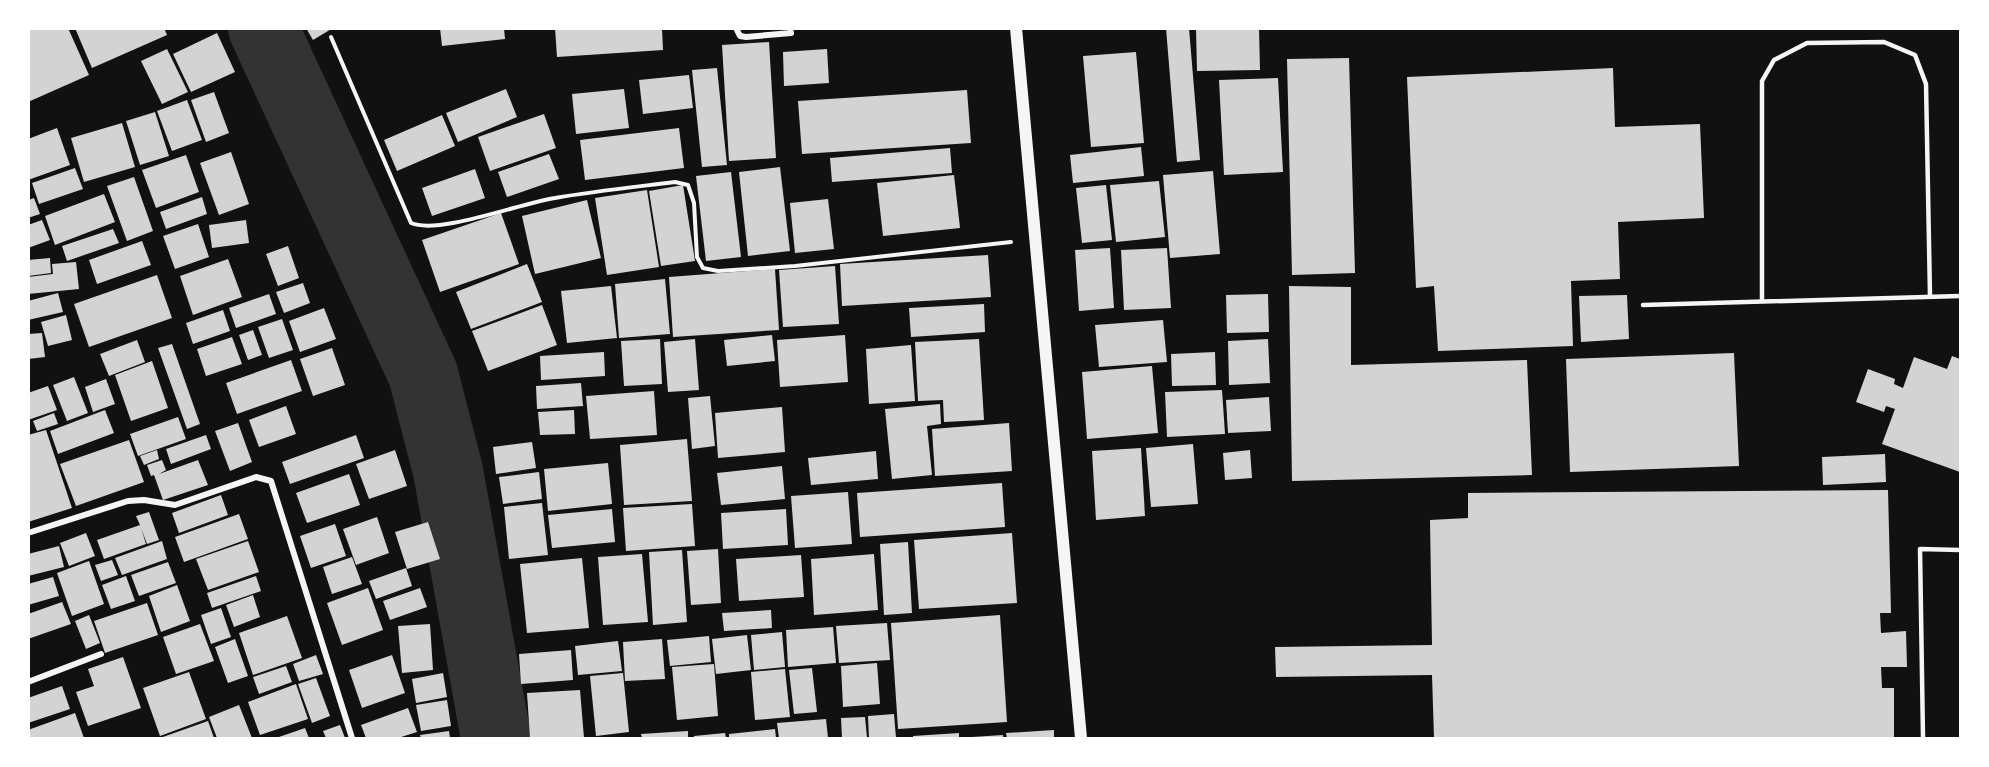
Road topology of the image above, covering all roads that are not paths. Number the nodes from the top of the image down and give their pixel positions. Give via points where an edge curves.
1 (736, 28) edge
2 (790, 28) edge
3 (1016, 28) edge
4 (1960, 296) edge
5 (1930, 297) junction
6 (1762, 301) junction
7 (1643, 305) dead end
8 (28, 533) edge
9 (1960, 550) edge
10 (101, 654) dead end
11 (28, 682) edge
12 (352, 738) edge
13 (1081, 738) edge
14 (1923, 738) edge

1 - 2 street via 740,36 746,37 791,33
3 - 13 main road
4 - 5 lane
5 - 6 lane
5 - 6 lane via 1926,84 1915,55 1884,42 1807,43 1774,60 1762,81
6 - 7 lane
8 - 12 street via 128,501 175,505 256,477 271,481
9 - 14 lane via 1920,549
10 - 11 street

